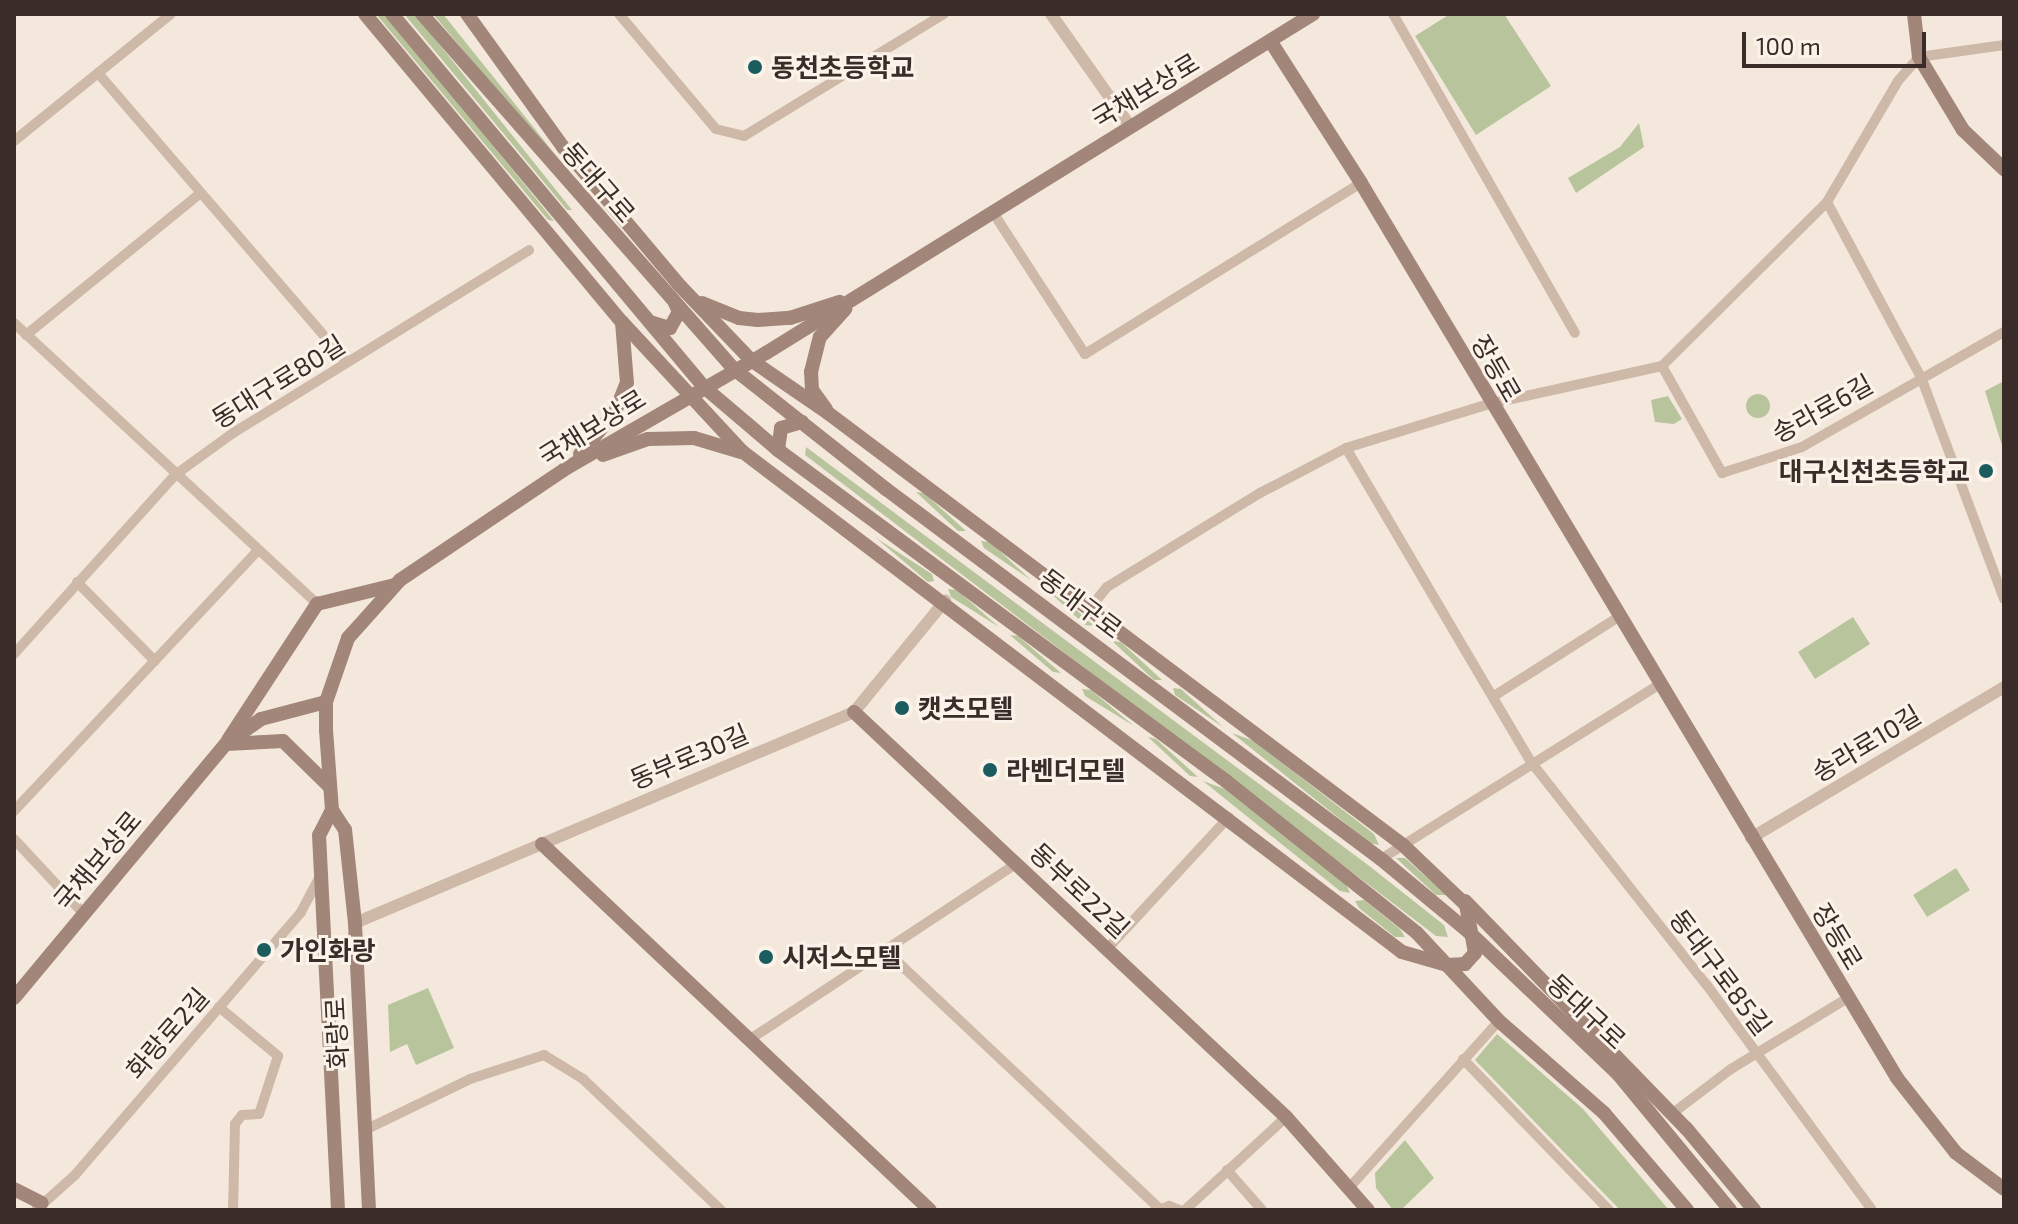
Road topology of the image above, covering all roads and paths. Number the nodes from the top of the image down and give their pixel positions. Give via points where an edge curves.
1 (171, 14) edge
2 (365, 14) edge
3 (392, 14) edge
4 (422, 14) edge
5 (619, 14) edge
6 (944, 14) edge
7 (1051, 14) edge
8 (1393, 14) edge
9 (1914, 14) edge
10 (474, 16) edge
11 (1308, 16) edge
12 (1271, 42) junction
13 (2004, 45) edge
14 (1919, 57) junction
15 (98, 73) junction
16 (1130, 126) junction
17 (14, 141) edge
18 (2004, 169) edge
19 (1361, 183) junction
20 (198, 195) junction
21 (1827, 202) junction
22 (994, 214) junction
23 (529, 250) dead end
24 (680, 286) junction
25 (855, 298) junction
26 (675, 303) junction
27 (640, 315) junction
28 (622, 322) junction
29 (14, 323) edge
30 (2004, 332) edge
31 (1575, 333) dead end
32 (26, 335) junction
33 (751, 360) junction
34 (347, 362) junction
35 (1662, 366) junction
36 (734, 369) junction
37 (1921, 377) junction
38 (704, 387) junction
39 (690, 396) junction
40 (1489, 404) junction
41 (828, 413) junction
42 (802, 422) junction
43 (1346, 448) junction
44 (778, 450) junction
45 (743, 452) junction
46 (565, 469) junction
47 (175, 475) junction
48 (257, 551) junction
49 (77, 582) junction
50 (395, 585) junction
51 (2004, 599) edge
52 (945, 601) junction
53 (317, 604) junction
54 (1090, 608) junction
55 (1617, 618) junction
56 (15, 647) edge
57 (155, 661) junction
58 (1658, 685) junction
59 (2004, 687) edge
60 (1494, 696) junction
61 (326, 702) junction
62 (854, 712) junction
63 (226, 744) junction
64 (1531, 762) junction
65 (329, 786) junction
66 (332, 810) junction
67 (14, 811) edge
68 (1229, 817) junction
69 (1751, 838) junction
70 (14, 839) edge
71 (542, 844) junction
72 (1403, 845) junction
73 (1381, 859) junction
74 (1016, 864) junction
75 (321, 875) junction
76 (1452, 887) junction
77 (84, 914) junction
78 (355, 923) junction
79 (1469, 932) junction
80 (1108, 948) junction
81 (885, 950) junction
82 (1447, 965) junction
83 (14, 998) edge
84 (1848, 998) junction
85 (219, 1007) junction
86 (1499, 1021) junction
87 (752, 1038) junction
88 (1755, 1054) junction
89 (1463, 1059) junction
90 (1673, 1113) junction
91 (1286, 1117) junction
92 (365, 1130) junction
93 (1227, 1170) junction
94 (1349, 1188) junction
95 (14, 1189) edge
96 (2004, 1189) edge
97 (39, 1206) edge
98 (233, 1210) edge
99 (338, 1210) edge
100 (369, 1210) edge
101 (721, 1210) edge
102 (930, 1210) edge
103 (1160, 1210) edge
104 (1183, 1210) edge
105 (1262, 1210) edge
106 (1368, 1210) edge
107 (1609, 1210) edge
108 (1687, 1210) edge
109 (1730, 1210) edge
110 (1754, 1210) edge
111 (1872, 1210) edge

1 - 15 street
2 - 28 main road
3 - 27 main road, 동대구로
4 - 26 main road, 동대구로
5 - 6 street via 716,129 744,136
7 - 16 street
8 - 31 street
9 - 14 main road
10 - 24 main road, 동대구로 via 563,147 623,212
11 - 12 main road, 국채보상로
12 - 16 main road, 국채보상로
12 - 19 main road, 장등로
13 - 14 street
14 - 18 main road via 1963,130
14 - 21 street via 1898,81
15 - 17 street
15 - 20 street
16 - 22 main road, 국채보상로
19 - 22 street via 1085,354
19 - 40 main road, 장등로
20 - 32 street
20 - 34 street
21 - 35 street
21 - 37 street
22 - 25 main road, 국채보상로
23 - 34 street, 동대구로80길
24 - 25 main road via 710,307 758,320 790,318
24 - 33 main road
25 - 33 main road, 국채보상로
25 - 41 main road via 820,337 811,372 812,390
26 - 27 main road via 679,312 670,328 660,329
26 - 36 main road, 동대구로
27 - 38 main road, 동대구로
28 - 39 main road
28 - 46 main road via 627,383 615,412
29 - 32 street
30 - 37 street, 송라로6길
32 - 47 street
33 - 36 main road, 국채보상로
33 - 41 main road
34 - 47 street, 동대구로80길
35 - 37 street, 송라로6길 via 1722,473 1802,447
35 - 40 street
36 - 38 main road, 국채보상로
36 - 42 main road, 동대구로
37 - 51 street
38 - 39 main road, 국채보상로
38 - 44 main road, 동대구로
39 - 45 main road
39 - 46 main road, 국채보상로
40 - 43 street
40 - 55 main road, 장등로
41 - 54 main road
42 - 44 main road via 781,428
42 - 73 main road, 동대구로
43 - 54 street via 1260,493 1107,587
43 - 60 street
44 - 82 main road, 동대구로 via 1226,781 1394,913
45 - 46 main road via 694,438 648,439
45 - 52 main road
46 - 50 main road, 국채보상로
47 - 48 street
47 - 49 street, 동대구로80길
48 - 53 street
48 - 57 street
49 - 56 street, 동대구로80길
49 - 57 street
50 - 53 main road
50 - 61 main road, 국채보상로 via 348,638
52 - 62 street
52 - 68 main road
53 - 63 main road
54 - 72 main road
55 - 58 main road, 장등로
55 - 60 street
57 - 67 street
58 - 64 street
58 - 69 main road, 장등로
59 - 69 street, 송라로10길
60 - 64 street, 동대구로85길
61 - 63 main road, 국채보상로 via 261,719
61 - 65 main road, 화랑로
62 - 71 street, 동부로30길
62 - 74 main road, 동부로22길
63 - 65 main road via 283,741
63 - 77 main road, 국채보상로
64 - 72 street
64 - 88 street, 동대구로85길
65 - 66 main road, 화랑로
66 - 75 main road, 화랑로 via 319,835
66 - 78 main road, 화랑로 via 345,830
68 - 80 street
68 - 82 main road via 1402,952
69 - 84 main road, 장등로
70 - 77 street
71 - 78 street, 동부로30길
71 - 87 main road
72 - 73 street
72 - 76 main road
73 - 79 main road, 동대구로
74 - 80 main road, 동부로22길
74 - 81 street
75 - 85 street, 화랑로2길 via 301,912
75 - 99 main road, 화랑로
76 - 79 main road via 1466,905
76 - 90 main road
77 - 83 main road, 국채보상로
78 - 92 main road, 화랑로
79 - 82 main road via 1475,953 1465,964
79 - 109 main road, 동대구로 via 1618,1074
80 - 91 main road, 동부로22길
81 - 87 street
81 - 103 street
82 - 86 main road, 동대구로
84 - 88 street
84 - 96 main road, 장등로 via 1928,1122 1956,1153
85 - 97 street, 화랑로2길 via 75,1175
85 - 98 street via 278,1056 259,1114 242,1115 235,1124
86 - 89 street
86 - 108 main road, 동대구로 via 1604,1113
87 - 102 main road
88 - 90 street
88 - 111 street, 동대구로85길
89 - 94 street
89 - 107 street
90 - 110 main road
91 - 93 street
91 - 94 main road, 동부로22길
92 - 100 main road, 화랑로
92 - 101 street via 470,1079 544,1055 583,1079
93 - 104 street
93 - 105 street
94 - 106 main road, 동부로22길
95 - 97 main road
103 - 104 street

